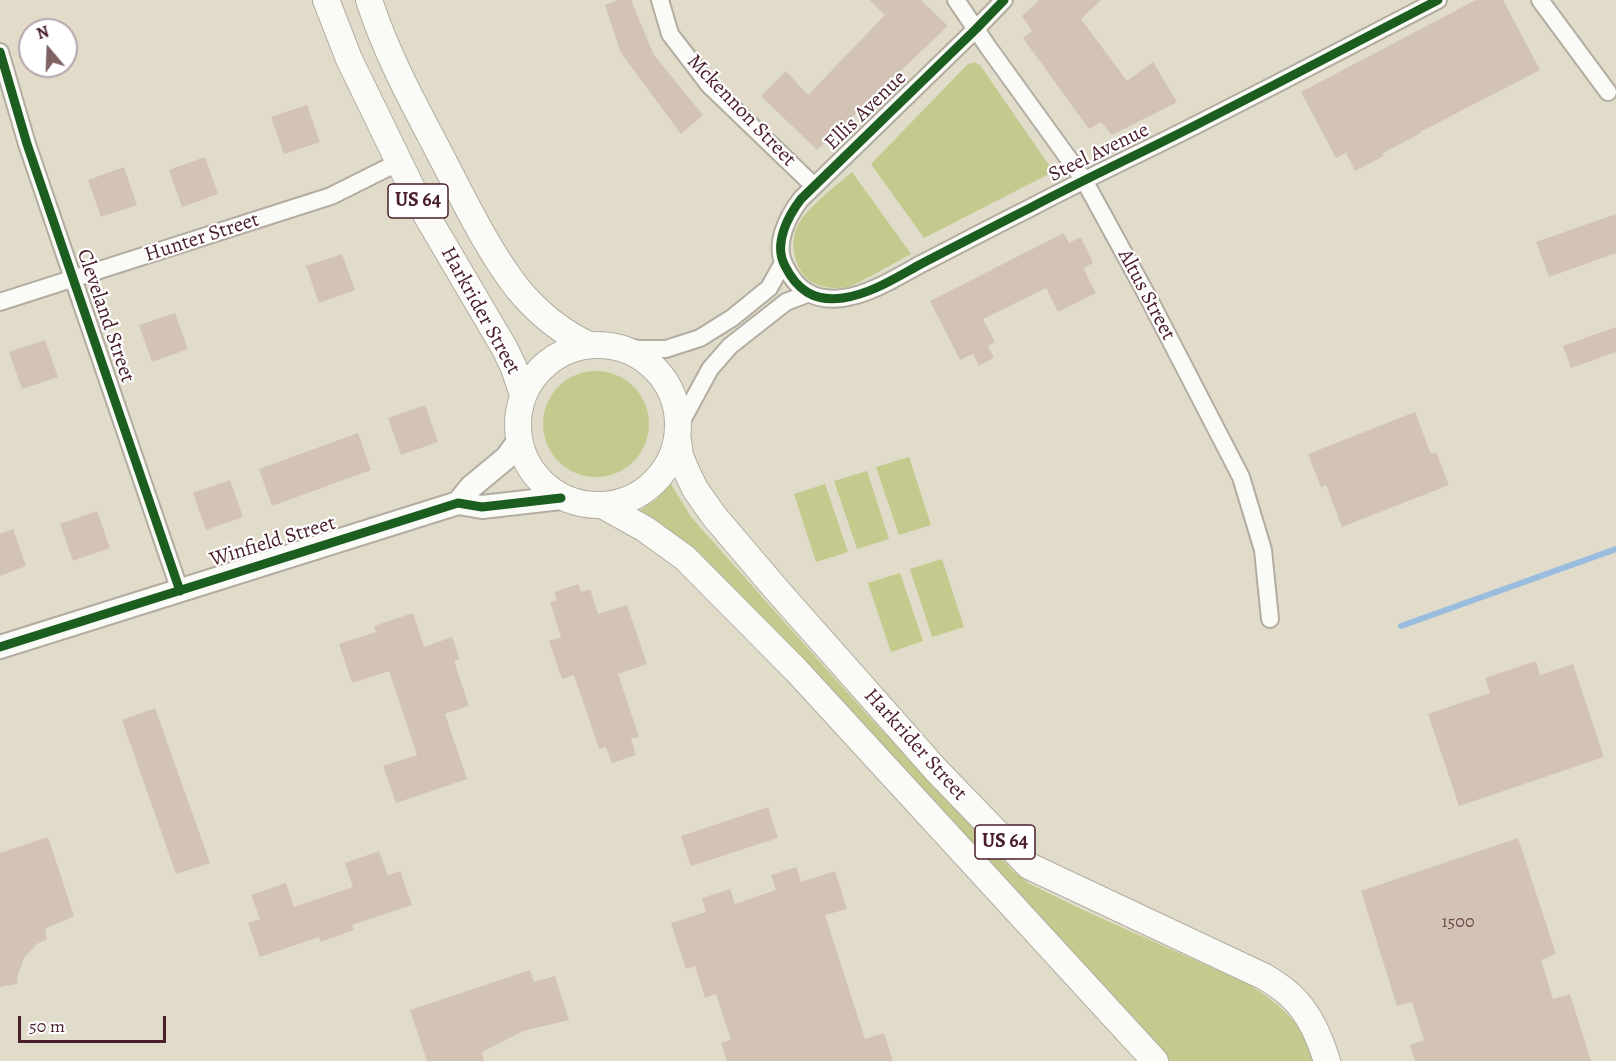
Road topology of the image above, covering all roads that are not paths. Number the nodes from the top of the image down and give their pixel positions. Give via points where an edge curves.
1 (326, 0) edge
2 (369, 0) edge
3 (660, 0) edge
4 (956, 0) edge
5 (1004, 0) edge
6 (1438, 0) edge
7 (1540, 0) edge
8 (976, 29) junction
9 (0, 52) edge
10 (1608, 92) dead end
11 (399, 162) junction
12 (1084, 180) junction
13 (814, 186) junction
14 (783, 263) junction
15 (73, 280) junction
16 (807, 294) junction
17 (0, 302) edge
18 (601, 345) junction
19 (523, 395) junction
20 (678, 433) junction
21 (518, 442) junction
22 (561, 498) junction
23 (458, 502) junction
24 (602, 506) junction
25 (180, 591) junction
26 (1270, 619) dead end
27 (0, 647) edge
28 (1155, 1061) edge
29 (1327, 1061) edge

1 - 11 main road, Harkrider Street / US 64 via 349,59
2 - 18 main road, Harkrider Street / US 64 via 396,69 497,258 543,315 571,336
3 - 13 street, Mckennon Street via 670,34 709,85
4 - 8 street, Altus Street
5 - 8 street, Ellis Avenue
6 - 12 street, Steel Avenue
7 - 10 street
8 - 12 street, Altus Street
8 - 13 street, Ellis Avenue
9 - 15 street, Cleveland Street
11 - 15 street, Hunter Street via 331,196
11 - 19 main road, Harkrider Street / US 64 via 504,349
12 - 16 street, Steel Avenue via 867,291 833,299
12 - 26 street, Altus Street via 1240,477 1263,550
13 - 14 street, Ellis Avenue via 791,212 786,224 781,244
14 - 16 street via 793,281
14 - 18 street via 769,288 756,300 700,338 666,349
15 - 17 street, Hunter Street
15 - 25 street, Cleveland Street
16 - 20 street via 786,302 730,346 710,369
18 - 19 main road via 569,350 546,363
18 - 20 main road via 634,353 653,366 668,385 676,406
19 - 21 main road via 517,421
20 - 24 main road via 673,455 659,478 639,494
20 - 29 main road, Harkrider Street / US 64 via 686,470 714,516 937,771 1029,866 1265,977 1289,994 1307,1015
21 - 22 main road via 528,466
21 - 23 street, Winfield Street
22 - 23 street, Winfield Street via 482,507
22 - 24 main road
23 - 25 street, Winfield Street
24 - 28 main road, Harkrider Street / US 64 via 645,529 685,558 796,671
25 - 27 street, Winfield Street

